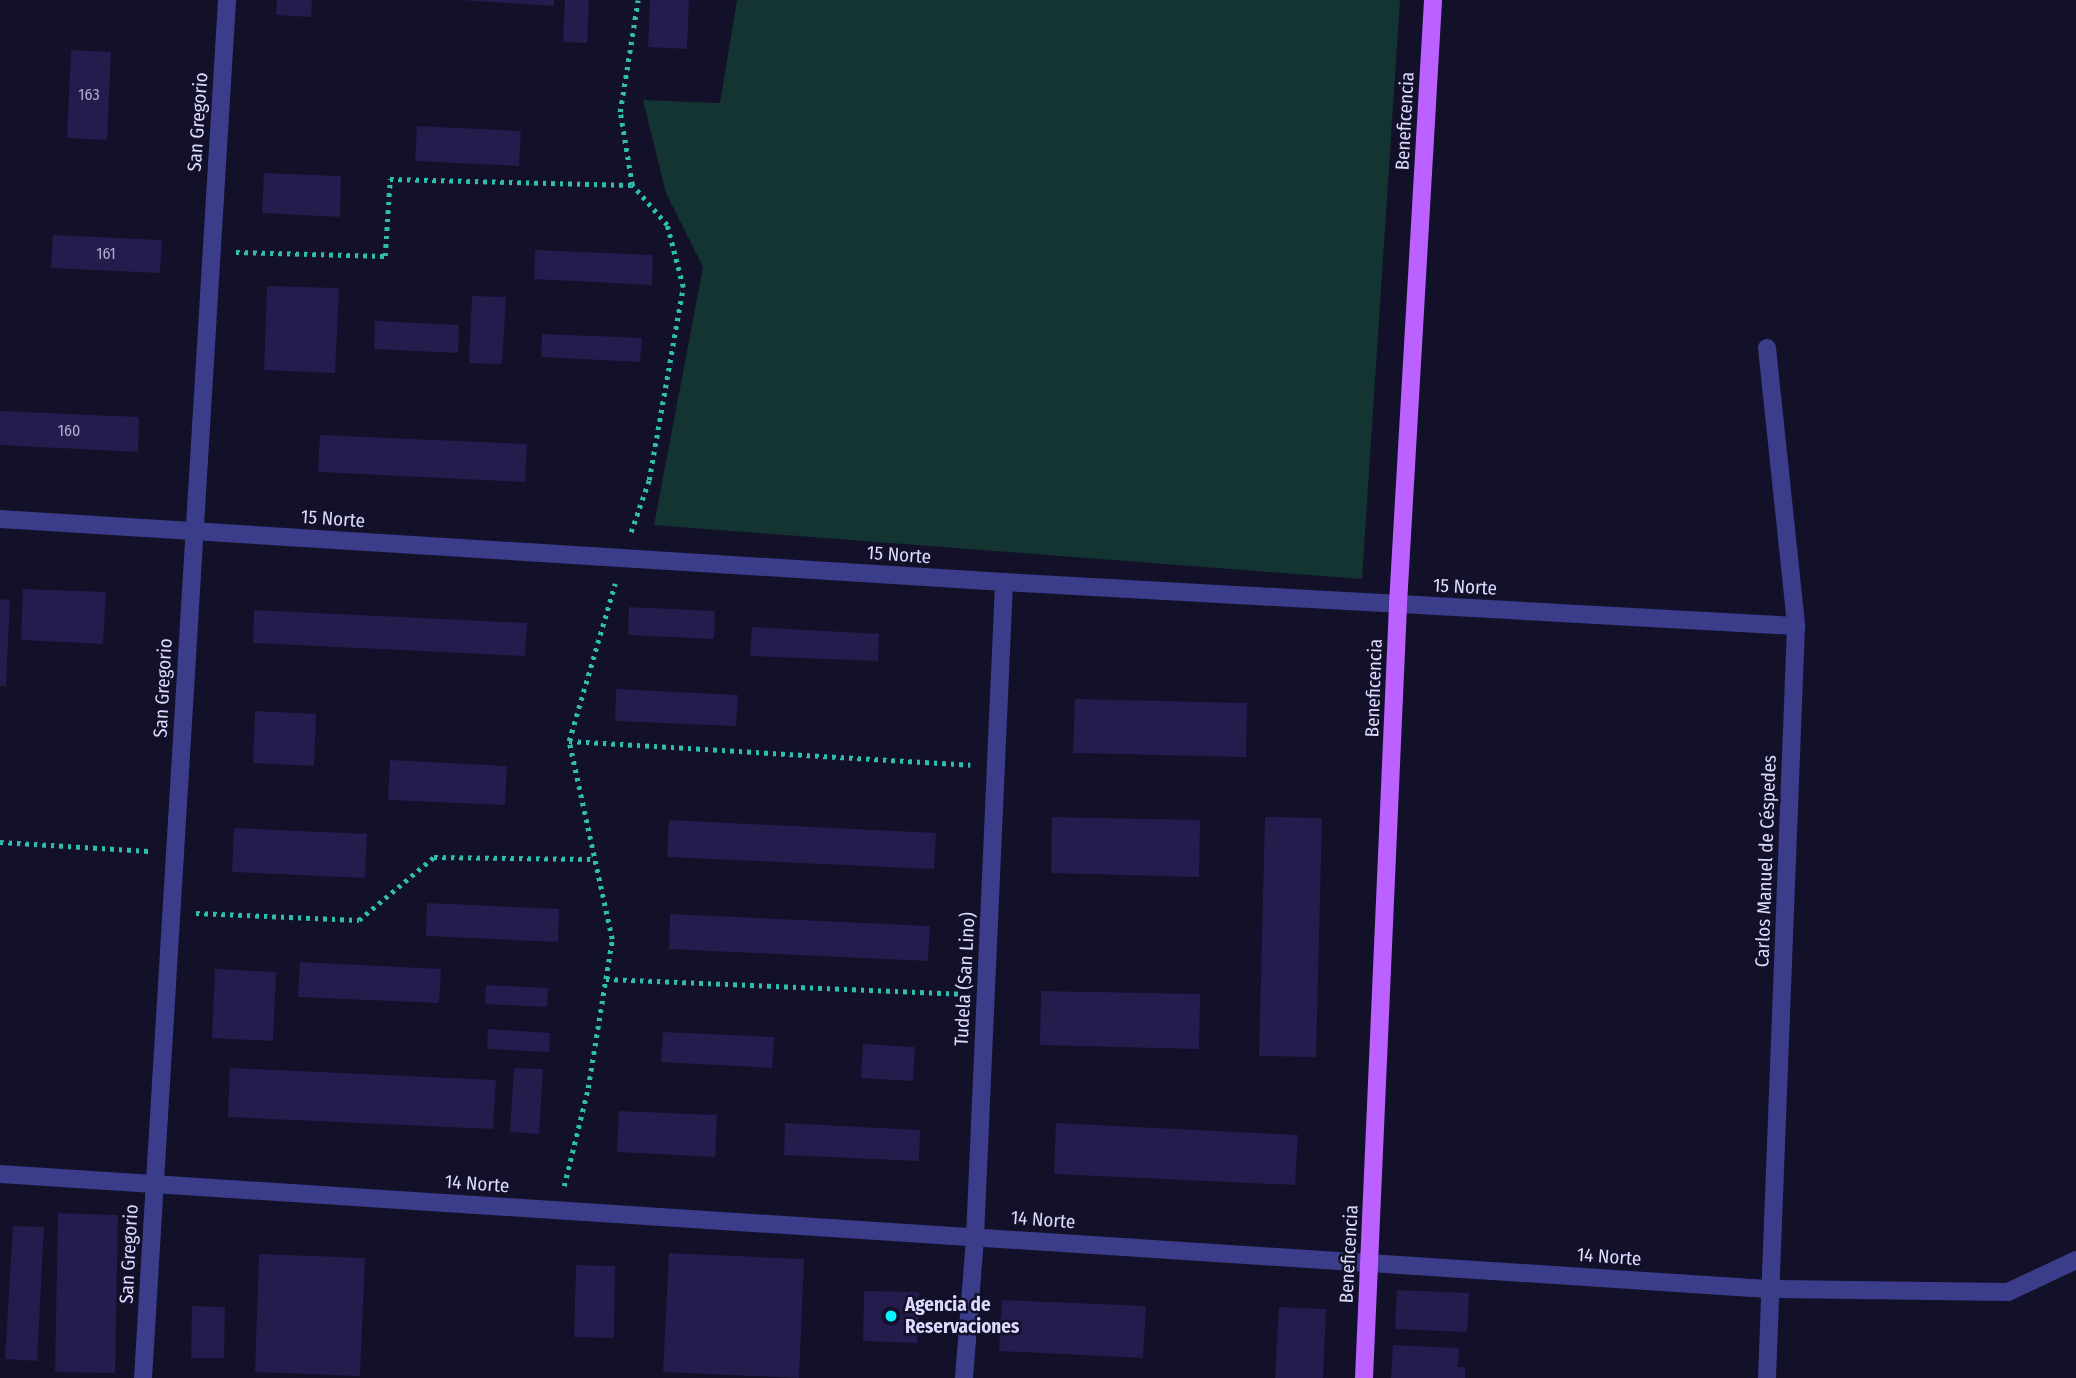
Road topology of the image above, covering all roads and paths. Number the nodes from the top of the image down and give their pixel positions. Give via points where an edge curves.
1 (227, 0) edge
2 (638, 0) edge
3 (1433, 0) edge
4 (632, 185) junction
5 (211, 251) junction
6 (1767, 348) dead end
7 (0, 519) edge
8 (194, 532) junction
9 (622, 559) junction
10 (1004, 582) junction
11 (1398, 604) junction
12 (1796, 626) junction
13 (569, 741) junction
14 (996, 767) junction
15 (0, 842) edge
16 (174, 852) junction
17 (594, 859) junction
18 (171, 912) junction
19 (606, 979) junction
20 (986, 996) junction
21 (0, 1174) edge
22 (155, 1184) junction
23 (558, 1210) junction
24 (975, 1237) junction
25 (2076, 1260) edge
26 (1370, 1261) junction
27 (1771, 1289) junction
28 (143, 1378) edge
29 (964, 1378) edge
30 (1364, 1378) edge
31 (1767, 1378) edge

1 - 5 street, San Gregorio
2 - 4 path via 620,112
3 - 11 main road, Beneficencia
4 - 5 path via 390,179 385,256
4 - 9 path via 667,225 683,287 649,480
5 - 8 street, San Gregorio
6 - 12 street, Carlos Manuel de Céspedes
7 - 8 street, 15 Norte
8 - 9 street, 15 Norte
8 - 16 street, San Gregorio
9 - 10 street, 15 Norte
9 - 13 path
10 - 11 street, 15 Norte
10 - 14 street, Tudela (San Lino)
11 - 12 street, 15 Norte
11 - 26 main road, Beneficencia
12 - 27 street, Carlos Manuel de Céspedes
13 - 14 path
13 - 17 path
14 - 20 street, Tudela (San Lino)
15 - 16 path
16 - 18 street, San Gregorio
17 - 18 path via 434,857 359,920
17 - 19 path via 612,939
18 - 22 street, San Gregorio
19 - 20 path
19 - 23 path via 588,1088
20 - 24 street, Tudela (San Lino)
21 - 22 street, 14 Norte
22 - 23 street, 14 Norte
22 - 28 street, San Gregorio
23 - 24 street, 14 Norte
24 - 26 street, 14 Norte
24 - 29 street, Tudela (San Lino)
25 - 27 street, 14 Norte via 2008,1292
26 - 27 street, 14 Norte
26 - 30 main road, Beneficencia
27 - 31 street, Carlos Manuel de Céspedes

